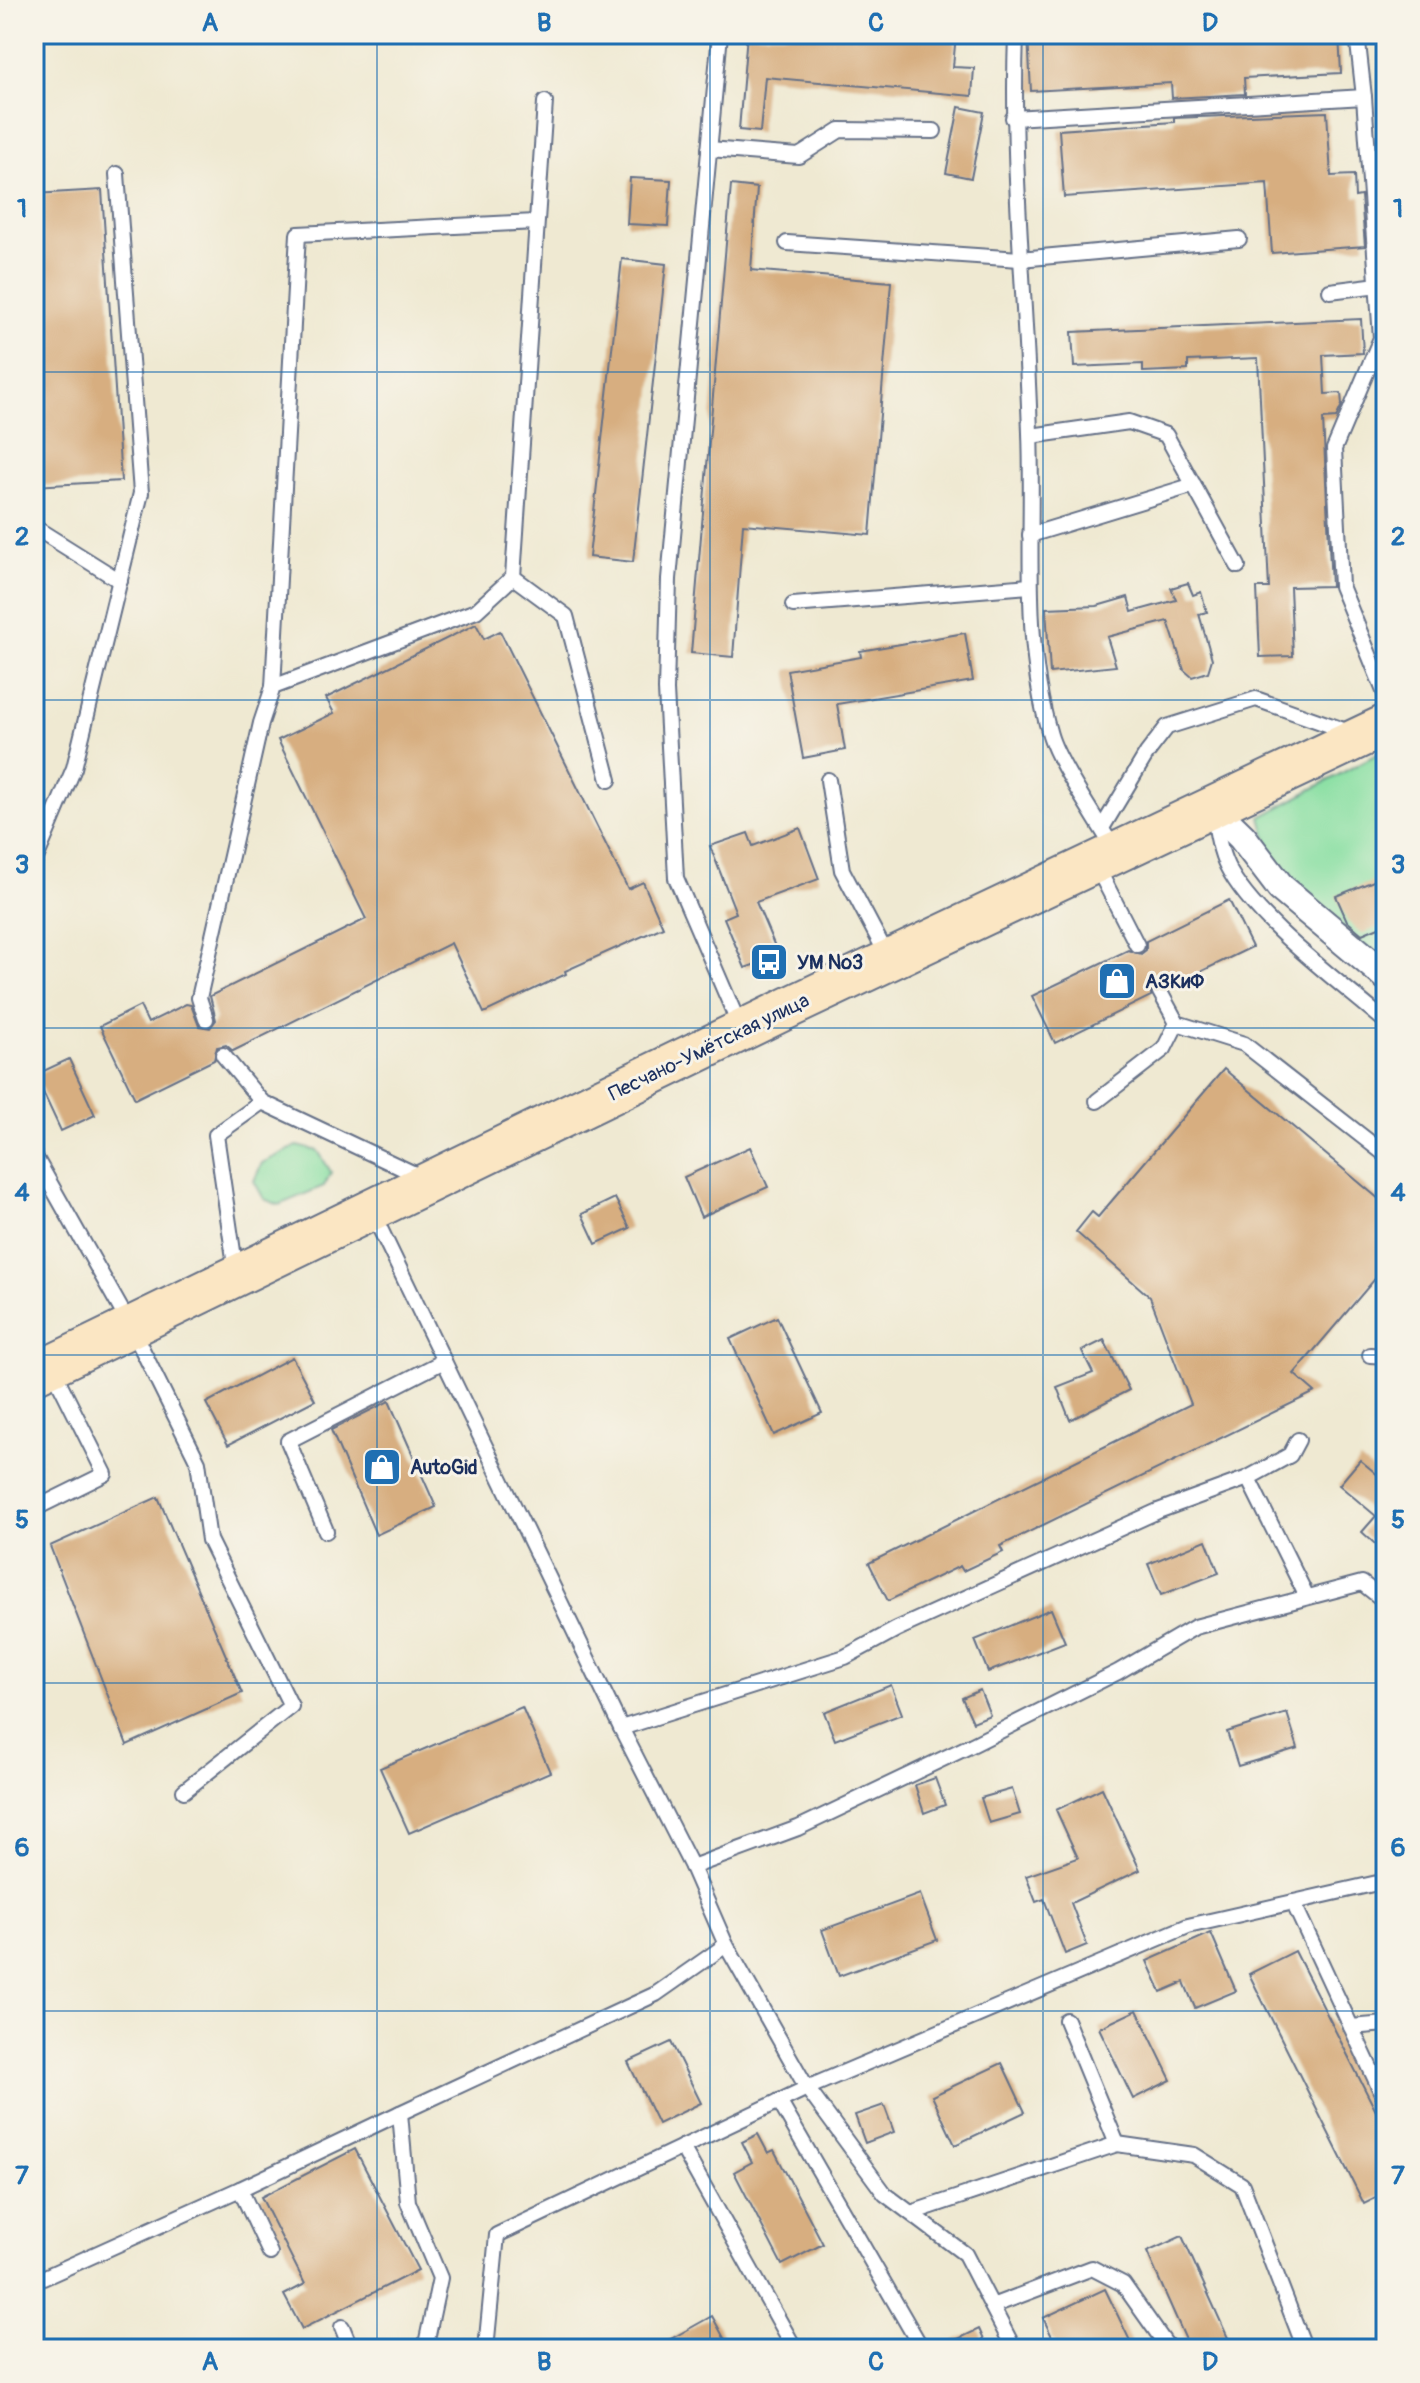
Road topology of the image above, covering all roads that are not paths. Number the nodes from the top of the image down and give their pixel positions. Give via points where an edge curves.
1 (720, 34) edge
2 (1016, 34) edge
3 (1357, 34) edge
4 (1364, 97) junction
5 (545, 102) dead end
6 (1013, 118) junction
7 (934, 131) dead end
8 (709, 149) junction
9 (117, 174) dead end
10 (536, 222) junction
11 (1239, 239) dead end
12 (787, 243) dead end
13 (1020, 259) junction
14 (1378, 285) junction
15 (1330, 291) dead end
16 (1031, 436) junction
17 (1194, 485) junction
18 (34, 527) edge
19 (1030, 535) junction
20 (1238, 566) dead end
21 (513, 577) junction
22 (120, 581) junction
23 (1030, 586) junction
24 (793, 605) dead end
25 (273, 687) junction
26 (1386, 696) edge
27 (1374, 731) edge
28 (609, 780) dead end
29 (828, 780) dead end
30 (1213, 809) junction
31 (1105, 849) junction
32 (34, 863) edge
33 (1137, 945) dead end
34 (889, 959) junction
35 (1386, 976) edge
36 (1160, 992) dead end
37 (206, 1019) dead end
38 (1386, 1022) edge
39 (1177, 1023) junction
40 (741, 1030) junction
41 (223, 1055) dead end
42 (1097, 1101) dead end
43 (262, 1102) junction
44 (34, 1155) edge
45 (1386, 1155) edge
46 (432, 1183) junction
47 (372, 1212) junction
48 (237, 1277) junction
49 (131, 1327) junction
50 (1370, 1355) dead end
51 (1386, 1356) edge
52 (444, 1361) junction
53 (42, 1370) edge
54 (1298, 1440) dead end
55 (1248, 1478) junction
56 (34, 1509) edge
57 (326, 1531) dead end
58 (1307, 1597) junction
59 (1386, 1602) edge
60 (621, 1728) junction
61 (184, 1791) dead end
62 (692, 1867) junction
63 (1386, 1881) edge
64 (1293, 1902) junction
65 (726, 1945) junction
66 (1066, 2020) dead end
67 (1386, 2024) edge
68 (1351, 2027) junction
69 (807, 2088) junction
70 (779, 2101) junction
71 (1386, 2102) edge
72 (400, 2113) junction
73 (1117, 2144) junction
74 (682, 2147) junction
75 (240, 2189) junction
76 (911, 2213) junction
77 (270, 2253) dead end
78 (34, 2282) edge
79 (992, 2306) junction
80 (342, 2327) dead end
81 (351, 2349) edge
82 (425, 2349) edge
83 (486, 2349) edge
84 (795, 2349) edge
85 (922, 2349) edge
86 (1014, 2349) edge
87 (1169, 2349) edge
88 (1305, 2349) edge

1 - 8 lane
2 - 6 lane
3 - 4 lane
4 - 6 lane
4 - 14 lane
5 - 10 lane
6 - 13 lane
7 - 8 lane via 840,130 799,156
8 - 40 lane via 669,579 666,690 676,878
9 - 22 lane via 141,493
10 - 21 lane
10 - 25 lane via 298,234
11 - 13 lane
12 - 13 lane
13 - 16 lane
14 - 15 lane
14 - 26 lane via 1381,338 1334,449 1341,586
16 - 17 lane via 1129,422 1166,435
16 - 19 lane
17 - 19 lane
17 - 20 lane
18 - 22 lane
19 - 23 lane
21 - 25 lane via 476,611
21 - 28 lane via 566,616
22 - 32 lane via 74,768
23 - 24 lane
23 - 31 lane via 1050,737
25 - 37 lane via 199,998
27 - 30 main road, Песчано-Умётская улица
27 - 31 lane via 1256,699 1167,727 1147,753
29 - 34 lane via 842,870
30 - 31 main road, Песчано-Умётская улица
30 - 35 street via 1281,888
30 - 38 lane via 1228,868 1263,913
31 - 33 lane
31 - 34 main road, Песчано-Умётская улица
34 - 40 main road, Песчано-Умётская улица
36 - 39 lane
39 - 42 lane via 1164,1049
39 - 45 lane via 1244,1044
40 - 46 main road, Песчано-Умётская улица
41 - 43 lane
43 - 46 lane
43 - 48 lane via 216,1135
44 - 49 lane
46 - 47 main road, Песчано-Умётская улица
47 - 48 main road, Песчано-Умётская улица
47 - 52 lane
48 - 49 main road, Песчано-Умётская улица
49 - 53 main road, Песчано-Умётская улица
49 - 61 lane via 198,1462 209,1540 291,1706
50 - 51 lane
52 - 57 lane via 288,1441
52 - 60 lane
53 - 56 lane via 105,1474
54 - 55 lane via 1290,1455
55 - 58 lane
55 - 60 lane via 1158,1511 845,1657
58 - 59 lane via 1362,1583
58 - 62 lane via 1195,1627 1118,1672 798,1828
60 - 62 lane
62 - 65 lane
63 - 64 lane
64 - 68 lane
64 - 69 lane via 1188,1926
65 - 69 lane
65 - 72 lane via 656,1994
66 - 73 lane
67 - 68 lane
68 - 71 lane
69 - 70 lane
69 - 76 lane via 885,2194
70 - 74 lane
70 - 85 lane
72 - 75 lane
72 - 82 lane via 408,2202 440,2278
73 - 76 lane
73 - 88 lane via 1194,2155 1242,2185
74 - 83 lane via 497,2235
74 - 84 lane
75 - 77 lane
75 - 78 lane
76 - 79 lane via 965,2254
79 - 86 lane
79 - 87 lane via 1092,2268 1123,2284
80 - 81 lane

